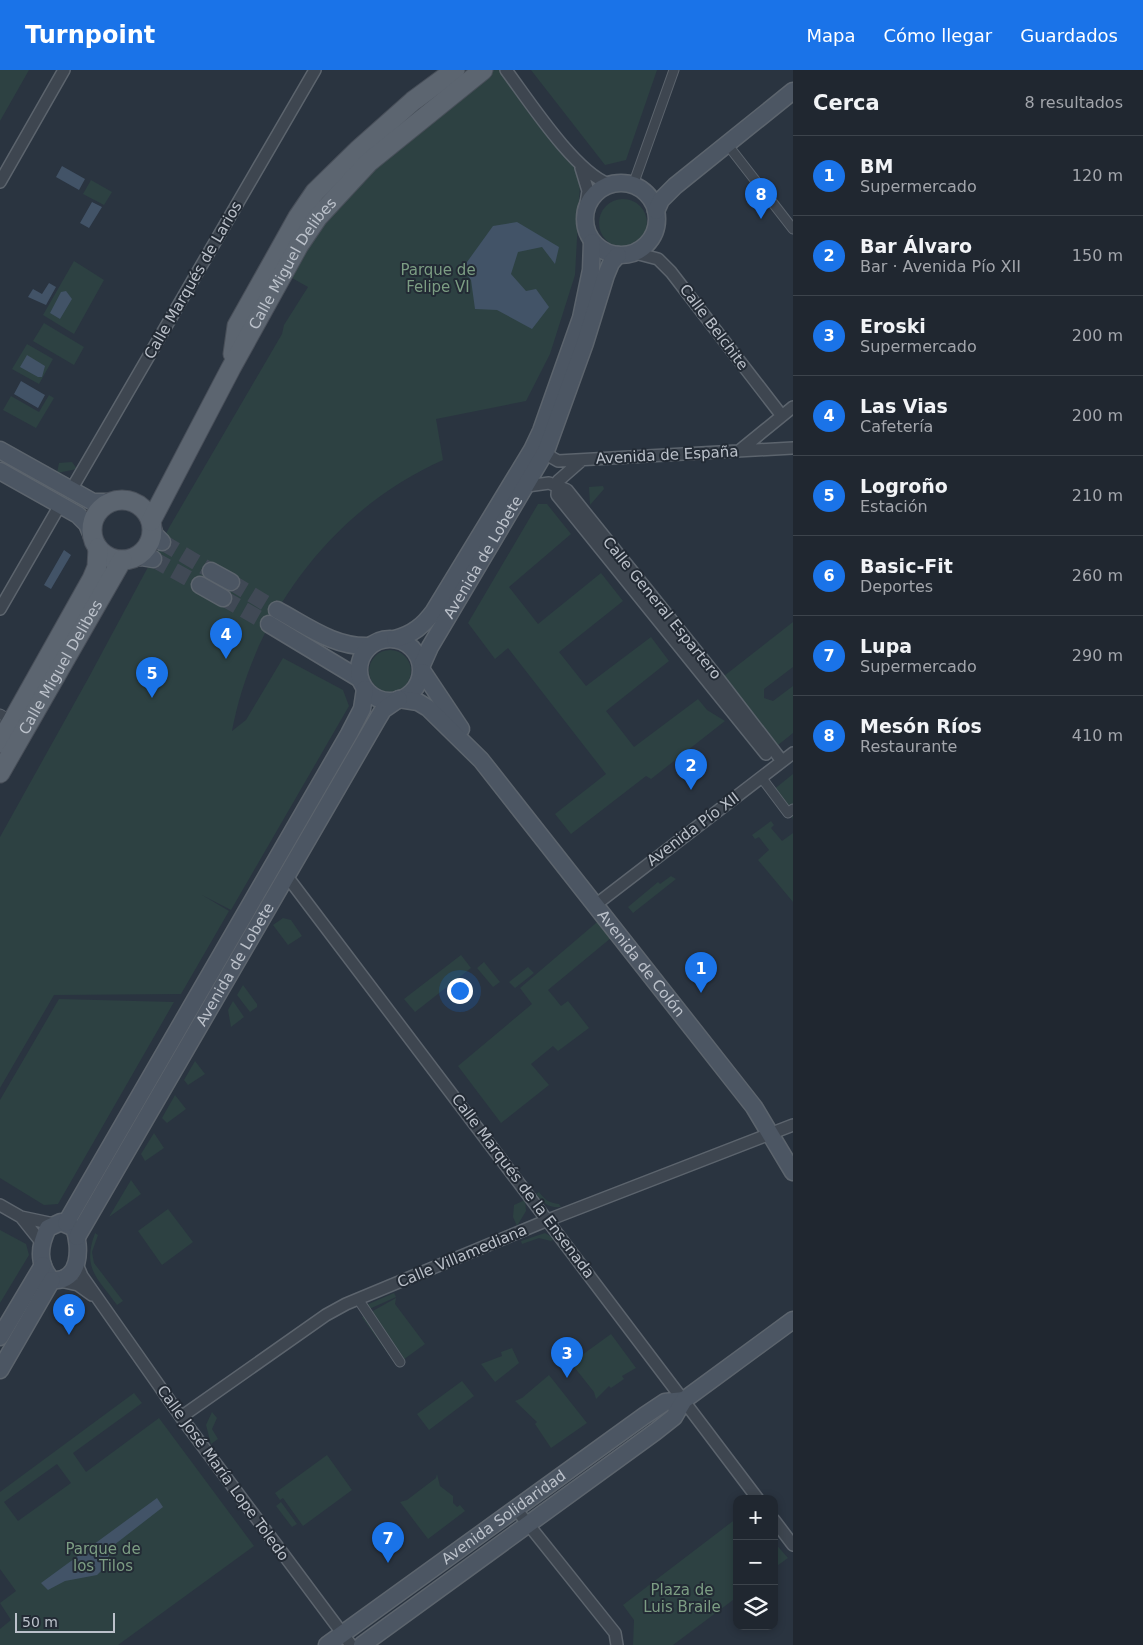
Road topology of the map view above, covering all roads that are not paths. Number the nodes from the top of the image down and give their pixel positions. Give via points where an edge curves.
1 (64, 70) edge
2 (315, 70) edge
3 (454, 70) edge
4 (483, 70) edge
5 (506, 70) edge
6 (674, 70) edge
7 (793, 91) edge
8 (727, 144) junction
9 (581, 166) junction
10 (0, 182) edge
11 (610, 184) junction
12 (675, 186) junction
13 (638, 188) junction
14 (585, 209) junction
15 (656, 211) junction
16 (793, 229) edge
17 (592, 242) junction
18 (635, 253) junction
19 (618, 256) junction
20 (231, 368) junction
21 (793, 407) edge
22 (782, 416) junction
23 (793, 448) edge
24 (0, 450) edge
25 (539, 450) junction
26 (739, 451) junction
27 (582, 460) junction
28 (0, 471) edge
29 (557, 484) junction
30 (527, 486) junction
31 (71, 490) junction
32 (110, 502) junction
33 (60, 505) junction
34 (152, 515) junction
35 (95, 542) junction
36 (162, 542) tunnel mouth
37 (153, 559) tunnel mouth
38 (125, 560) junction
39 (210, 571) tunnel mouth
40 (231, 582) tunnel mouth
41 (200, 585) tunnel mouth
42 (223, 598) tunnel mouth
43 (0, 609) edge
44 (395, 639) junction
45 (370, 646) junction
46 (422, 668) junction
47 (363, 684) junction
48 (399, 700) junction
49 (6, 717) edge
50 (0, 742) edge
51 (793, 753) edge
52 (766, 754) dead end
53 (481, 760) junction
54 (782, 761) junction
55 (0, 773) edge
56 (761, 777) junction
57 (793, 809) edge
58 (286, 875) junction
59 (594, 906) junction
60 (793, 1125) edge
61 (770, 1134) junction
62 (793, 1172) edge
63 (0, 1205) edge
64 (21, 1217) junction
65 (548, 1220) junction
66 (60, 1223) junction
67 (77, 1236) junction
68 (41, 1242) junction
69 (77, 1264) junction
70 (43, 1265) junction
71 (56, 1280) junction
72 (98, 1299) junction
73 (358, 1299) junction
74 (793, 1320) edge
75 (0, 1337) edge
76 (400, 1362) dead end
77 (0, 1370) edge
78 (684, 1400) junction
79 (181, 1416) junction
80 (755, 1495) edge
81 (516, 1510) junction
82 (528, 1525) junction
83 (778, 1525) edge
84 (793, 1545) edge
85 (347, 1639) edge
86 (327, 1645) edge
87 (362, 1645) edge
88 (617, 1645) edge

1 - 10 street
2 - 31 street, Calle Marqués de Larios
3 - 20 main road, Calle Miguel Delibes via 413,101 315,192 237,326
4 - 20 main road, Calle Miguel Delibes via 369,162 318,217
5 - 9 street
6 - 13 street
7 - 8 main road
8 - 12 main road
8 - 16 street
9 - 11 street via 600,181
9 - 14 street via 588,191
11 - 13 main road via 626,183
11 - 14 main road via 595,193
12 - 13 main road via 652,193
12 - 15 main road via 661,200
13 - 15 main road via 652,199
14 - 17 main road via 585,227
15 - 18 main road via 657,224 653,236
17 - 19 main road via 599,249
17 - 25 main road via 591,270 581,318
18 - 19 main road
18 - 22 street, Calle Belchite via 658,260 671,272
19 - 25 main road via 608,269 585,343
20 - 34 main road, Calle Miguel Delibes
21 - 22 street
22 - 26 street
23 - 26 street, Avenida de España
24 - 31 main road
25 - 27 street, Avenida de España via 558,461
25 - 30 main road, Avenida de Lobete
25 - 44 main road, Avenida de Lobete via 434,611 410,635
26 - 27 street, Avenida de España
27 - 29 street
28 - 33 main road
29 - 30 street via 540,482
29 - 52 street via 557,495
29 - 54 street, Calle General Espartero via 567,490
30 - 46 main road, Avenida de Lobete via 430,647
31 - 32 main road via 93,502
32 - 34 main road via 128,500
32 - 35 main road via 93,521
33 - 35 main road via 83,519
33 - 43 street
34 - 36 main road via 156,535
34 - 38 main road via 152,533 147,547
35 - 38 main road via 104,555
35 - 49 main road, Calle Miguel Delibes via 97,567 92,579
37 - 38 main road
38 - 55 main road, Calle Miguel Delibes
39 - 40 main road
41 - 42 main road
44 - 45 main road via 381,640
44 - 46 main road via 413,648
45 - 47 main road via 360,660
45 - 47 main road via 350,646 273,617
46 - 48 main road via 419,684 412,693
46 - 53 main road, Avenida de Colón
47 - 48 main road via 382,700
47 - 66 main road, Avenida de Lobete via 362,709 349,734
48 - 53 main road, Avenida de Colón via 418,702 428,708
48 - 58 main road, Avenida de Lobete via 384,710 377,720
49 - 50 main road, Calle Miguel Delibes
51 - 54 street, Avenida Pío XII
51 - 56 street
53 - 59 main road, Avenida de Colón
54 - 56 street, Avenida Pío XII
56 - 57 street via 788,812
56 - 59 street, Avenida Pío XII
58 - 65 street, Calle Marqués de la Ensenada
58 - 67 main road, Avenida de Lobete
59 - 61 main road, Avenida de Colón via 754,1107
60 - 61 street, Calle Villamediana
61 - 62 main road, Avenida de Colón
61 - 65 street, Calle Villamediana
63 - 64 street
64 - 66 street
64 - 68 street
65 - 73 street, Calle Villamediana
65 - 78 street, Calle Marqués de la Ensenada
66 - 67 main road via 74,1228
66 - 68 main road via 48,1228
67 - 69 main road
68 - 70 main road
69 - 71 main road via 69,1275
69 - 72 street, Calle José María Lope Toledo
70 - 71 main road via 46,1274
70 - 75 main road
71 - 72 street, Calle José María Lope Toledo via 78,1285
71 - 77 main road
72 - 79 street, Calle José María Lope Toledo
73 - 76 street
73 - 79 street, Calle Villamediana via 326,1316
74 - 78 main road, Avenida Solidaridad
78 - 80 street, Calle Marqués de la Ensenada
78 - 81 main road, Avenida Solidaridad via 665,1402
78 - 82 main road, Avenida Solidaridad via 674,1417
79 - 85 street, Calle José María Lope Toledo
81 - 82 street
81 - 85 main road, Avenida Solidaridad
82 - 87 main road, Avenida Solidaridad
82 - 88 street via 615,1633
83 - 84 street
85 - 86 main road, Avenida Solidaridad

